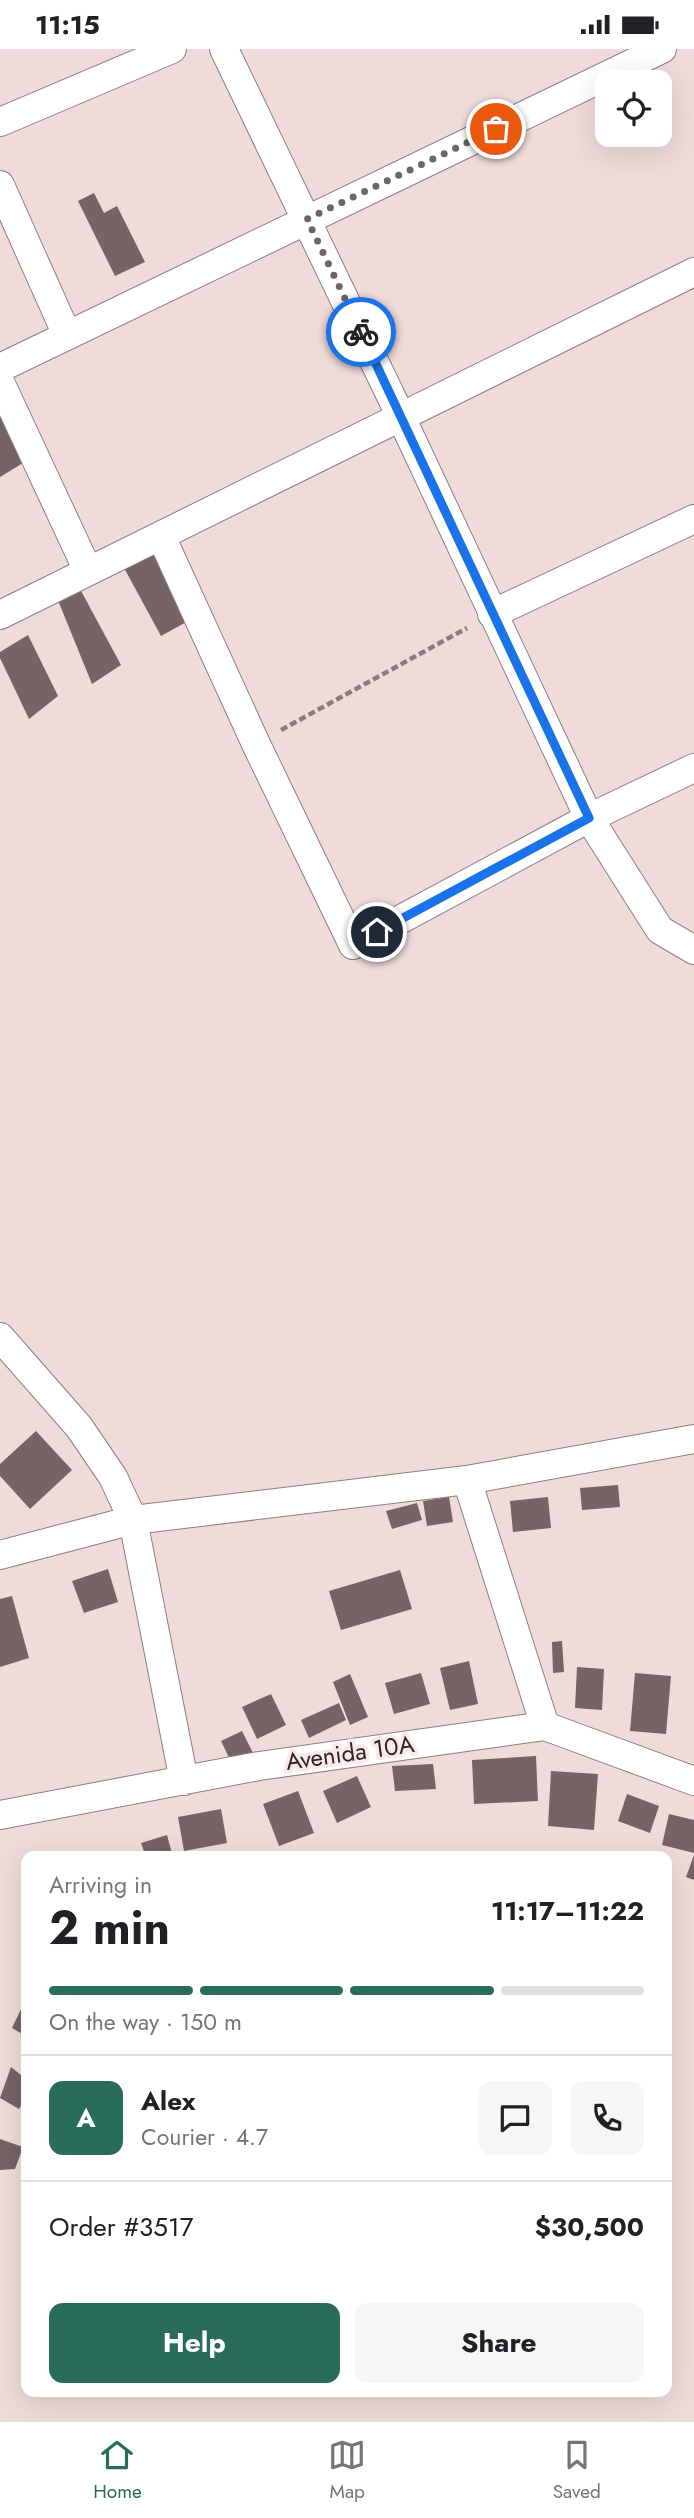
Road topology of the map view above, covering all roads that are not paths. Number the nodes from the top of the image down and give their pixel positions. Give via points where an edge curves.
1 (172, 49) edge
2 (223, 49) edge
3 (662, 49) edge
4 (0, 122) edge
5 (0, 185) edge
6 (307, 219) junction
7 (694, 272) edge
8 (67, 335) junction
9 (0, 368) edge
10 (0, 382) edge
11 (401, 417) junction
12 (694, 519) edge
13 (161, 536) junction
14 (89, 572) junction
15 (492, 614) junction
16 (0, 615) edge
17 (694, 768) edge
18 (589, 818) junction
19 (694, 950) edge
20 (0, 1337) edge
21 (694, 1439) edge
22 (467, 1480) junction
23 (133, 1520) junction
24 (0, 1555) edge
25 (545, 1726) junction
26 (184, 1781) junction
27 (694, 1781) edge
28 (0, 1815) edge

1 - 4 street
2 - 6 street
3 - 6 street
5 - 8 street
6 - 8 street
6 - 11 street
7 - 11 street
8 - 9 street
10 - 14 street
11 - 13 street
11 - 15 street
12 - 15 street
13 - 14 street
13 - 18 street via 353,945
14 - 16 street
15 - 18 street
17 - 18 street
18 - 19 street via 660,930
20 - 23 street via 79,1427 113,1477
21 - 22 street
22 - 23 street
22 - 25 street
23 - 24 street
23 - 26 street
25 - 26 street, Avenida 10A via 259,1766
25 - 27 street, Avenida 10A
26 - 28 street, Avenida 10A

